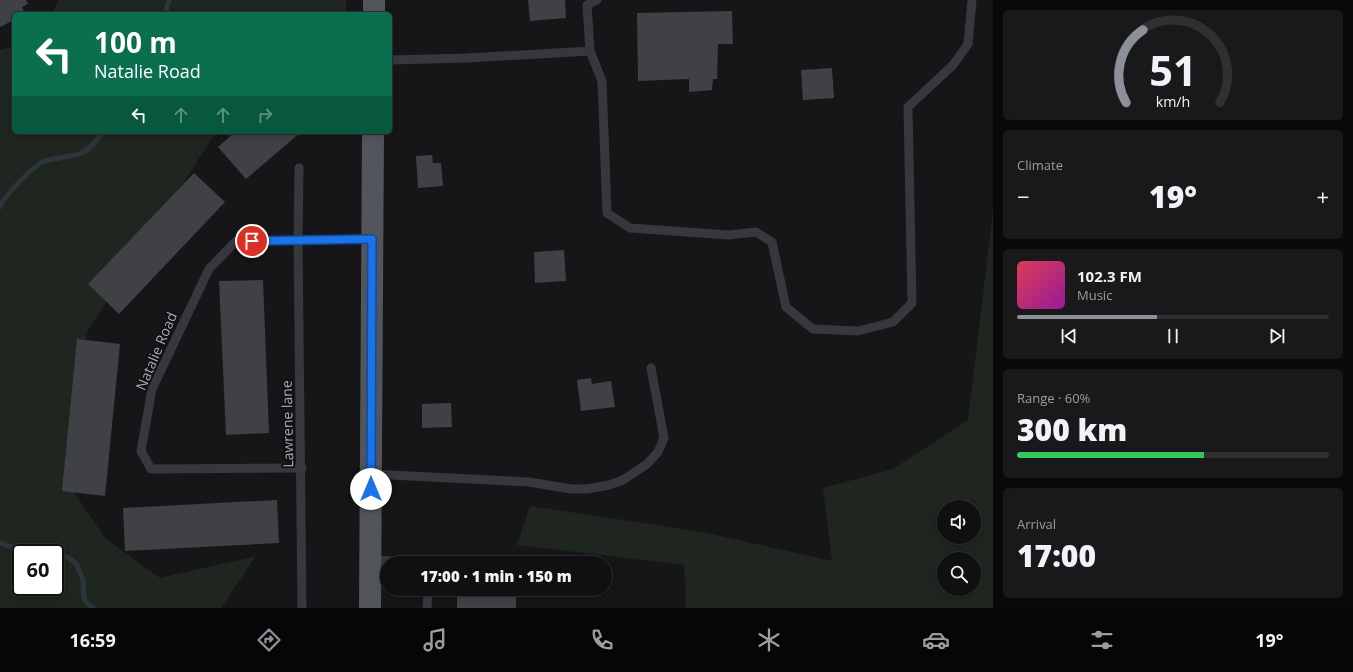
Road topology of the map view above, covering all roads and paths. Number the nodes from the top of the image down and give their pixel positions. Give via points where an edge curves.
1 (374, 0) edge
2 (597, 0) edge
3 (972, 0) edge
4 (374, 12) edge
5 (590, 51) junction
6 (392, 60) edge
7 (373, 134) edge
8 (299, 168) dead end
9 (372, 239) junction
10 (298, 240) junction
11 (651, 368) dead end
12 (302, 468) junction
13 (371, 474) junction
14 (370, 560) junction
15 (380, 560) edge
16 (428, 596) edge
17 (302, 608) edge
18 (370, 608) edge
19 (427, 608) edge

1 - 4 main road
2 - 5 lane via 587,4
3 - 5 lane via 968,44 953,64 908,107 912,303 893,322 858,331 813,329 786,307 772,242 756,232 728,235 630,228 607,213 602,80
5 - 6 lane
7 - 9 main road
8 - 10 lane, Lawrene lane
9 - 10 lane, Natalie Road
9 - 13 main road
10 - 12 lane, Lawrene lane
10 - 12 lane, Natalie Road via 236,241 209,269 152,389 141,451 150,469
11 - 13 lane via 664,438 658,452 647,464 623,480 587,489 571,489 530,482
12 - 17 lane, Lawrene lane
13 - 14 main road
14 - 15 lane
14 - 18 main road
16 - 19 lane

